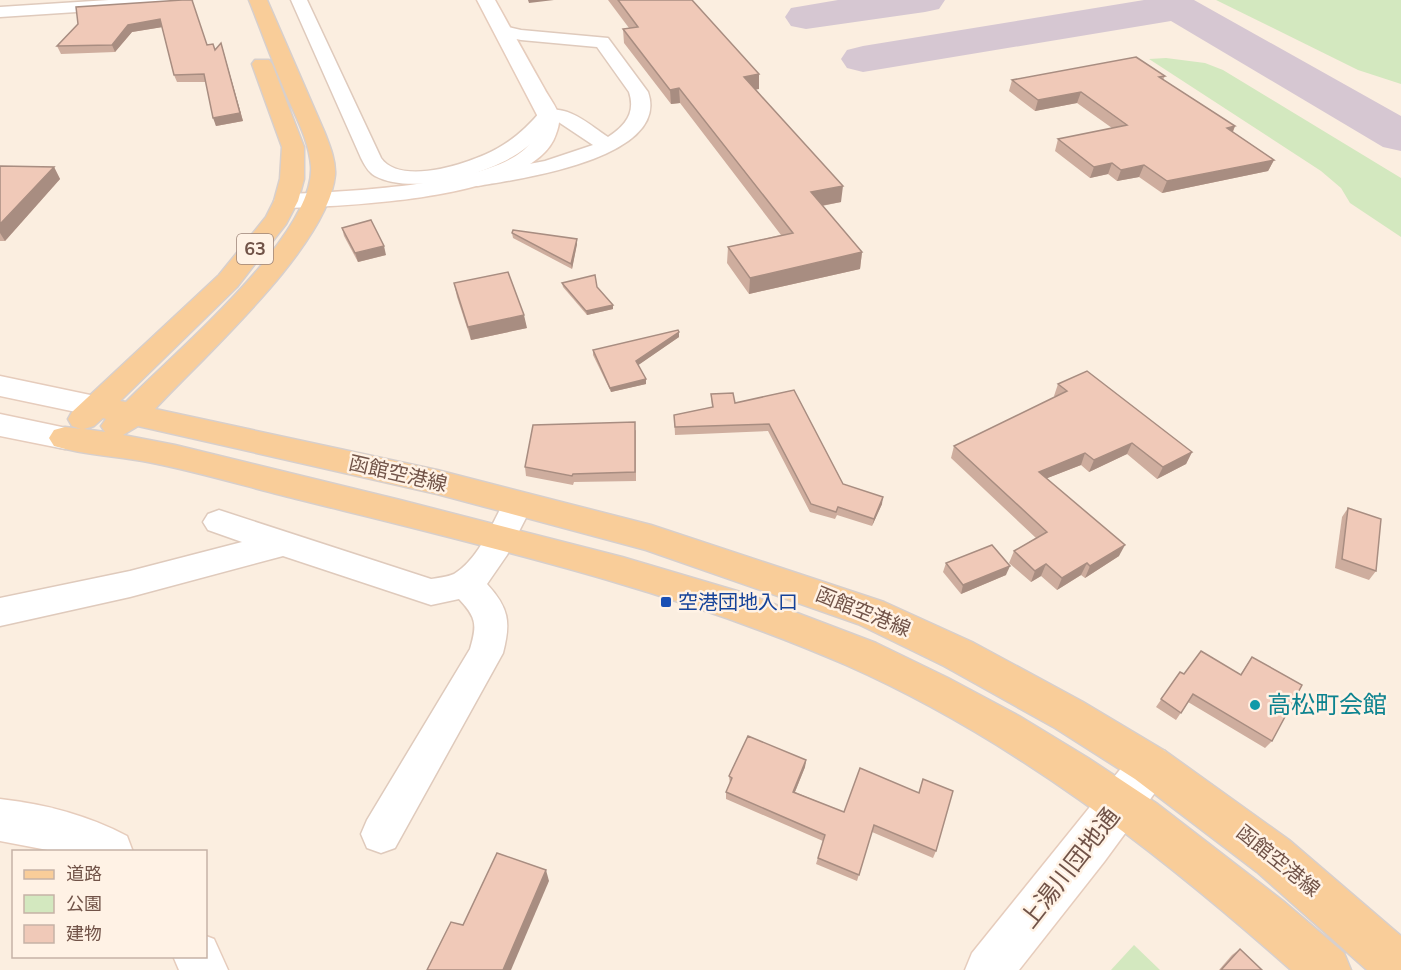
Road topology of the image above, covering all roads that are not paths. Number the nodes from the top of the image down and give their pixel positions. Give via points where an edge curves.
1 (184, 0) edge
2 (238, 0) edge
3 (258, 0) edge
4 (298, 0) edge
5 (486, 0) edge
6 (0, 12) edge
7 (503, 31) junction
8 (548, 115) junction
9 (608, 146) junction
10 (478, 180) junction
11 (286, 201) junction
12 (318, 201) junction
13 (0, 386) edge
14 (95, 406) junction
15 (133, 414) junction
16 (0, 425) edge
17 (81, 440) junction
18 (518, 504) junction
19 (219, 522) dead end
20 (499, 539) junction
21 (284, 543) junction
22 (465, 583) junction
23 (0, 612) edge
24 (1150, 765) junction
25 (1120, 804) junction
26 (0, 820) edge
27 (381, 834) dead end
28 (107, 850) edge
29 (1401, 968) edge
30 (989, 970) edge
31 (1327, 970) edge

1 - 6 street
2 - 11 main road, 63 via 293,147
3 - 12 main road, 63 via 318,144 323,175
4 - 8 street via 371,158 383,172 419,177 482,164 512,149
5 - 7 street
7 - 8 street
7 - 9 street via 602,42 642,100 639,119
8 - 9 street via 561,115
8 - 10 street via 548,128 537,149 516,164
9 - 10 street via 563,164
10 - 12 street
11 - 12 street
11 - 14 main road, 63 via 264,238 228,281
12 - 15 main road, 63 via 298,236 259,284
13 - 14 street
14 - 15 main road, 函館空港線
14 - 17 main road, 63
15 - 17 main road, 63
15 - 18 main road, 函館空港線
16 - 17 street
17 - 20 main road, 函館空港線 via 134,448
18 - 20 street
18 - 24 main road, 函館空港線 via 651,538 872,613 968,659
19 - 21 street
20 - 22 street via 477,573
20 - 25 main road, 函館空港線 via 704,596 790,625 959,704
21 - 22 street via 431,592
21 - 23 street via 130,584
22 - 27 street via 489,609 493,629 486,653
24 - 25 street, 上湯川団地通
24 - 29 main road, 函館空港線 via 1273,856
25 - 30 street, 上湯川団地通
25 - 31 main road, 函館空港線
26 - 28 street via 81,837

